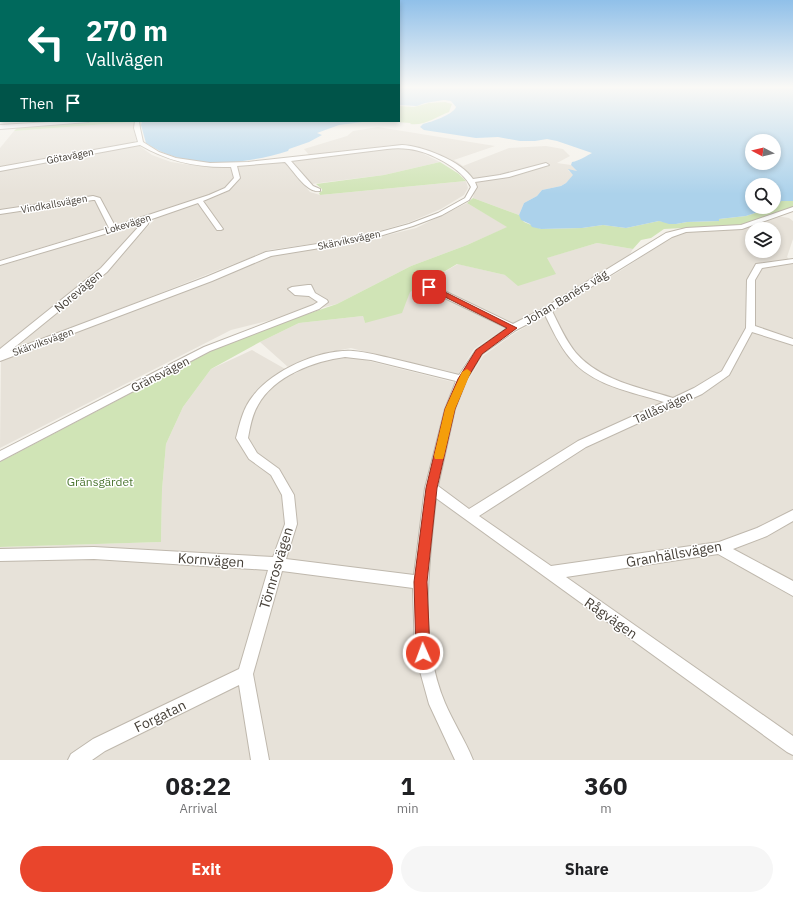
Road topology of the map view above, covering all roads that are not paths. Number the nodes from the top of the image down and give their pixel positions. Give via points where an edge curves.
1 (62, 122) edge
2 (138, 122) edge
3 (16, 125) edge
4 (0, 127) edge
5 (141, 143) junction
6 (286, 160) junction
7 (234, 165) junction
8 (546, 165) dead end
9 (0, 169) edge
10 (471, 181) junction
11 (318, 190) dead end
12 (199, 200) junction
13 (0, 212) edge
14 (791, 212) edge
15 (145, 219) junction
16 (113, 229) junction
17 (219, 229) dead end
18 (793, 261) edge
19 (0, 263) edge
20 (429, 287) dead end
21 (311, 294) dead end
22 (547, 310) junction
23 (513, 328) junction
24 (750, 328) junction
25 (793, 342) edge
26 (0, 354) edge
27 (0, 358) edge
28 (462, 379) junction
29 (674, 402) junction
30 (0, 456) edge
31 (432, 488) junction
32 (470, 515) junction
33 (793, 515) edge
34 (719, 548) junction
35 (0, 556) edge
36 (277, 564) junction
37 (549, 573) junction
38 (420, 582) junction
39 (793, 589) edge
40 (245, 674) junction
41 (793, 746) edge
42 (77, 760) edge
43 (260, 760) edge
44 (464, 760) edge

1 - 3 street
2 - 5 street
3 - 4 street
5 - 7 street via 173,160 197,164
5 - 9 street, Götavägen
6 - 7 street
6 - 10 street via 407,147 426,152 459,170
6 - 11 street
7 - 12 street, Lokevägen via 238,178 233,184
8 - 10 street via 504,177
10 - 27 street, Skärviksvägen via 474,187 467,199 440,214 411,225 364,239 269,254
12 - 15 street, Lokevägen
12 - 17 street
13 - 16 street, Vindkallsvägen via 93,198 98,199
14 - 22 street, Johan Banérs väg via 742,227 686,230 670,234
15 - 16 street, Lokevägen
15 - 26 street, Norevägen via 146,223 104,270
16 - 19 street, Lokevägen
18 - 24 street, Tallåsvägen via 759,266 751,280
20 - 23 street
21 - 30 street, Gränsvägen via 324,302 316,308 207,349
22 - 23 street, Johan Banérs väg
22 - 29 street via 562,340 578,361 610,380
23 - 28 street, Johan Banérs väg via 479,352
24 - 25 street
24 - 29 street, Tallåsvägen via 726,373 698,391
28 - 31 street, Johan Banérs väg via 450,409
28 - 36 street, Törnrosvägen via 367,356 346,354 302,365 285,374 257,397 247,416 242,438 253,456 275,472 288,495 291,524
29 - 32 street, Tallåsvägen via 582,444
31 - 32 street, Rågvägen
31 - 38 street, Johan Banérs väg
32 - 37 street, Rågvägen
33 - 34 street, Granhällsvägen via 762,532
34 - 37 street, Granhällsvägen
34 - 39 street
35 - 36 street, Kornvägen via 94,553
36 - 38 street, Kornvägen
36 - 40 street, Törnrosvägen
37 - 41 street, Rågvägen
38 - 44 street, Johan Banérs väg via 423,653 437,704
40 - 42 street, Forgatan
40 - 43 street, Törnrosvägen

